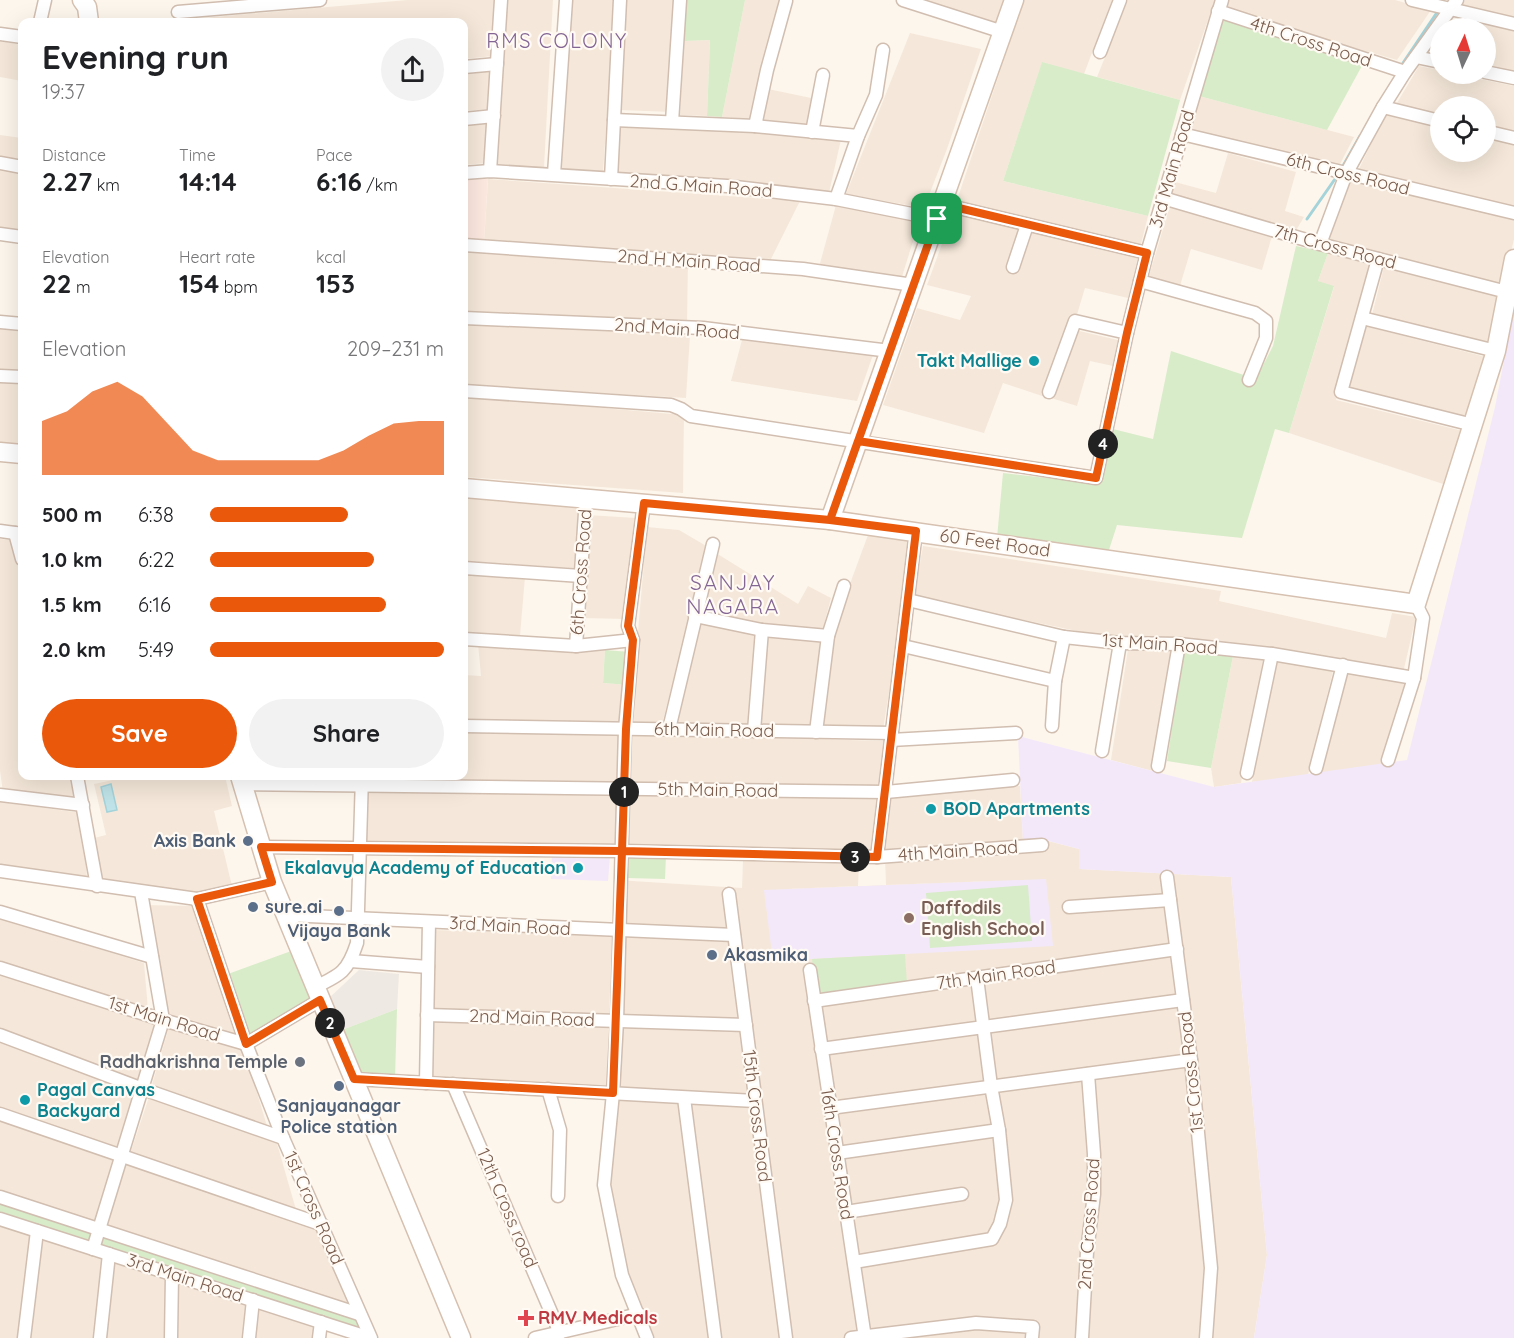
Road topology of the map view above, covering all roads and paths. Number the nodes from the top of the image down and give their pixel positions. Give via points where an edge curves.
1 (45, 0) edge
2 (320, 0) edge
3 (501, 0) edge
4 (566, 0) edge
5 (620, 0) edge
6 (680, 0) edge
7 (903, 0) edge
8 (1014, 0) edge
9 (1120, 0) edge
10 (1412, 0) edge
11 (786, 1) edge
12 (1454, 5) edge
13 (1220, 6) edge
14 (178, 12) dead end
15 (41, 18) edge
16 (1514, 24) edge
17 (1003, 32) junction
18 (0, 34) edge
19 (18, 36) edge
20 (883, 50) dead end
21 (1100, 52) dead end
22 (1416, 57) junction
23 (1430, 60) edge
24 (497, 64) junction
25 (468, 67) edge
26 (1405, 72) junction
27 (1496, 74) edge
28 (823, 75) dead end
29 (1514, 78) edge
30 (1383, 107) junction
31 (494, 116) junction
32 (468, 119) edge
33 (1430, 119) edge
34 (614, 120) junction
35 (672, 122) junction
36 (755, 126) junction
37 (812, 132) junction
38 (1182, 134) junction
39 (1496, 134) edge
40 (858, 136) junction
41 (1514, 138) edge
42 (0, 163) edge
43 (18, 166) edge
44 (490, 171) junction
45 (468, 173) edge
46 (554, 174) junction
47 (1346, 174) junction
48 (611, 179) junction
49 (837, 198) junction
50 (1163, 198) junction
51 (939, 212) junction
52 (1514, 213) edge
53 (1027, 225) junction
54 (0, 234) edge
55 (18, 236) edge
56 (1320, 244) junction
57 (468, 245) edge
58 (1147, 253) junction
59 (1378, 259) junction
60 (1514, 259) edge
61 (1013, 267) dead end
62 (1140, 280) junction
63 (913, 285) junction
64 (1507, 292) junction
65 (468, 318) edge
66 (1362, 318) junction
67 (0, 322) edge
68 (18, 324) edge
69 (1127, 333) junction
70 (890, 351) junction
71 (1496, 351) junction
72 (0, 376) edge
73 (18, 377) edge
74 (1249, 380) dead end
75 (468, 391) edge
76 (1049, 392) dead end
77 (1473, 425) junction
78 (858, 441) junction
79 (0, 452) edge
80 (18, 454) edge
81 (468, 488) edge
82 (586, 498) junction
83 (644, 503) junction
84 (830, 520) junction
85 (0, 531) edge
86 (916, 531) junction
87 (18, 533) edge
88 (713, 544) dead end
89 (468, 568) edge
90 (581, 576) junction
91 (844, 586) dead end
92 (908, 600) junction
93 (1416, 604) junction
94 (695, 616) junction
95 (762, 630) junction
96 (828, 636) junction
97 (1064, 637) junction
98 (468, 639) edge
99 (633, 640) junction
100 (1120, 643) junction
101 (1179, 644) junction
102 (576, 646) junction
103 (903, 646) junction
104 (1272, 654) junction
105 (1343, 665) junction
106 (1414, 678) junction
107 (1055, 681) junction
108 (468, 726) edge
109 (1052, 726) dead end
110 (626, 729) junction
111 (669, 729) junction
112 (754, 731) junction
113 (816, 732) junction
114 (1016, 733) dead end
115 (892, 737) junction
116 (1102, 751) dead end
117 (1388, 760) dead end
118 (1158, 766) dead end
119 (1316, 768) dead end
120 (1247, 773) dead end
121 (78, 780) edge
122 (242, 780) edge
123 (361, 780) edge
124 (1013, 780) dead end
125 (624, 788) junction
126 (886, 792) junction
127 (0, 795) edge
128 (83, 805) junction
129 (1042, 845) dead end
130 (261, 847) junction
131 (361, 848) junction
132 (622, 851) junction
133 (877, 857) junction
134 (0, 872) edge
135 (1167, 877) dead end
136 (272, 882) junction
137 (97, 886) junction
138 (141, 891) junction
139 (729, 894) dead end
140 (197, 899) junction
141 (1170, 900) junction
142 (1069, 908) dead end
143 (0, 912) edge
144 (286, 915) junction
145 (357, 919) junction
146 (429, 922) junction
147 (619, 931) junction
148 (734, 935) junction
149 (1177, 949) junction
150 (152, 957) junction
151 (351, 962) junction
152 (428, 967) junction
153 (0, 968) edge
154 (810, 970) dead end
155 (977, 978) junction
156 (318, 994) junction
157 (1183, 1000) junction
158 (814, 1001) junction
159 (427, 1014) junction
160 (163, 1020) junction
161 (616, 1021) junction
162 (746, 1025) junction
163 (983, 1027) junction
164 (0, 1035) edge
165 (246, 1044) junction
166 (821, 1049) junction
167 (1191, 1060) junction
168 (1088, 1074) junction
169 (354, 1079) junction
170 (426, 1083) junction
171 (453, 1084) junction
172 (991, 1086) junction
173 (143, 1089) junction
174 (549, 1089) junction
175 (613, 1093) junction
176 (684, 1098) junction
177 (755, 1101) junction
178 (830, 1108) junction
179 (0, 1114) edge
180 (999, 1130) junction
181 (283, 1138) junction
182 (837, 1153) junction
183 (122, 1157) junction
184 (962, 1194) dead end
185 (558, 1196) dead end
186 (0, 1197) edge
187 (846, 1212) junction
188 (0, 1219) edge
189 (323, 1225) junction
190 (99, 1229) junction
191 (37, 1230) junction
192 (93, 1249) junction
193 (109, 1254) junction
194 (854, 1262) junction
195 (172, 1275) junction
196 (253, 1300) junction
197 (359, 1314) junction
198 (639, 1314) junction
199 (321, 1322) junction
200 (1033, 1332) edge
201 (560, 1333) junction
202 (865, 1337) edge
203 (24, 1338) edge
204 (100, 1338) edge
205 (171, 1338) edge
206 (249, 1338) edge
207 (319, 1338) edge
208 (370, 1338) edge
209 (461, 1338) edge
210 (536, 1338) edge
211 (647, 1338) edge
212 (715, 1338) edge
213 (786, 1338) edge
214 (851, 1338) edge
215 (1082, 1338) edge
216 (1206, 1338) edge

1 - 15 street
2 - 14 street
3 - 24 street
4 - 46 street
5 - 34 street
6 - 35 street
7 - 17 street
8 - 17 street
9 - 21 street
10 - 12 street
11 - 36 street
12 - 16 street
12 - 22 street
13 - 26 street, 4th Cross Road
13 - 38 street, 3rd Main Road
17 - 51 street
18 - 19 street
20 - 40 street via 876,95
22 - 23 street
22 - 26 street
24 - 25 street
24 - 31 street
26 - 30 street
27 - 29 street
28 - 37 street
30 - 33 street
30 - 47 street
31 - 32 street
31 - 44 street
34 - 35 street
34 - 48 street
35 - 36 street
36 - 37 street
37 - 40 street
38 - 47 street, 6th Cross Road
38 - 50 street, 3rd Main Road
39 - 41 street
40 - 49 street
42 - 43 street
44 - 45 street, 2nd G Main Road
44 - 46 street, 2nd G Main Road
46 - 48 street, 2nd G Main Road
47 - 52 street, 6th Cross Road
47 - 56 street
48 - 49 street, 2nd G Main Road
49 - 51 street, 2nd G Main Road
50 - 56 street, 7th Cross Road
50 - 58 street, 3rd Main Road
51 - 53 street, 2nd G Main Road
51 - 63 street
53 - 58 street, 2nd G Main Road
53 - 61 street
54 - 55 street
56 - 59 street, 7th Cross Road
57 - 63 street, 2nd H Main Road via 803,270
58 - 62 street, 3rd Main Road
59 - 64 street, 7th Cross Road
59 - 66 street
60 - 64 street
62 - 69 street, 3rd Main Road
62 - 74 street via 1255,314 1266,321 1266,338
63 - 70 street
64 - 71 street
65 - 70 street, 2nd Main Road via 703,328
66 - 71 street
66 - 77 street via 1341,392
67 - 68 street
69 - 76 street via 1075,321
69 - 78 street, 3rd Main Road via 1096,478
70 - 78 street
71 - 77 street
72 - 73 street
75 - 78 street, 3rd Main Road via 671,405 691,416
77 - 93 street
78 - 84 street
79 - 80 street
81 - 82 street, 60 Feet Road
82 - 83 street, 60 Feet Road
82 - 90 street, 6th Cross Road
83 - 84 street, 60 Feet Road
83 - 99 street via 628,626
84 - 86 street, 60 Feet Road
85 - 87 street
86 - 92 street
86 - 93 street, 60 Feet Road
88 - 94 street
89 - 90 street
90 - 102 street, 6th Cross Road
91 - 96 street
92 - 97 street, 1st Main Road
92 - 103 street
93 - 106 street via 1423,618
94 - 95 street
94 - 111 street
95 - 96 street
95 - 112 street
96 - 113 street
97 - 100 street, 1st Main Road
97 - 107 street
98 - 102 street
99 - 102 street
99 - 110 street
100 - 101 street, 1st Main Road
100 - 116 street
101 - 104 street, 1st Main Road
101 - 118 street
103 - 107 street
103 - 115 street
104 - 105 street, 1st Main Road
104 - 120 street
105 - 106 street, 1st Main Road
105 - 119 street
106 - 117 street
107 - 109 street
108 - 110 street, 6th Main Road
110 - 111 street, 6th Main Road
110 - 125 street
111 - 112 street, 6th Main Road
112 - 113 street, 6th Main Road
113 - 115 street, 6th Main Road
114 - 115 street, 6th Main Road
115 - 126 street
121 - 128 street
122 - 123 street, 5th Main Road
122 - 130 street
123 - 125 street, 5th Main Road
123 - 131 street
124 - 126 street, 5th Main Road
125 - 126 street, 5th Main Road
125 - 132 street
126 - 133 street
127 - 128 street
128 - 137 street
129 - 133 street, 4th Main Road
130 - 131 street, 4th Main Road
130 - 136 street
131 - 132 street, 4th Main Road
131 - 145 street
132 - 133 street, 4th Main Road
132 - 147 street
134 - 137 street
135 - 141 street, 1st Cross Road
136 - 140 street
136 - 144 street
137 - 138 street
138 - 140 street
138 - 150 street
139 - 148 street, 15th Cross Road
140 - 165 street, 1st Cross Road
141 - 142 street
141 - 149 street, 1st Cross Road
143 - 150 street
144 - 145 street, 3rd Main Road
144 - 156 street
145 - 146 street, 3rd Main Road
145 - 151 street via 357,943
146 - 147 street, 3rd Main Road
146 - 152 street
147 - 148 street, 3rd Main Road
147 - 161 street
148 - 162 street, 15th Cross Road
149 - 155 street, 7th Main Road
149 - 157 street, 1st Cross Road
150 - 160 street
151 - 152 street
151 - 156 street
152 - 159 street
153 - 160 street, 1st Main Road
154 - 158 street, 16th Cross Road
155 - 158 street, 7th Main Road
155 - 163 street
156 - 165 street
156 - 169 street
157 - 163 street
157 - 167 street, 1st Cross Road
158 - 166 street, 16th Cross Road
159 - 161 street, 2nd Main Road
159 - 170 street
160 - 165 street, 1st Main Road
160 - 173 street
161 - 162 street, 2nd Main Road
161 - 175 street
162 - 177 street, 15th Cross Road
163 - 166 street
163 - 172 street
164 - 173 street
165 - 181 street, 1st Cross Road
166 - 178 street, 16th Cross Road
167 - 168 street
167 - 216 street, 1st Cross Road via 1211,1268
168 - 172 street
168 - 215 street, 2nd Cross Road via 1094,1194
169 - 170 street
169 - 209 street
170 - 171 street
171 - 174 street
171 - 201 street, 12th Cross road
172 - 178 street
172 - 180 street
173 - 181 street
173 - 183 street
174 - 175 street
174 - 185 street via 560,1130
175 - 176 street
175 - 198 street via 604,1185 622,1275
176 - 177 street
176 - 212 street
177 - 213 street, 15th Cross Road
178 - 182 street, 16th Cross Road
179 - 183 street
180 - 182 street
180 - 194 street via 1006,1200 992,1239
181 - 189 street, 1st Cross Road
182 - 187 street, 16th Cross Road
183 - 189 street
183 - 190 street
184 - 187 street
186 - 190 street
187 - 194 street, 16th Cross Road
188 - 191 street, 3rd Main Road
189 - 197 street, 1st Cross Road
190 - 192 street
190 - 197 street
191 - 192 street, 3rd Main Road
191 - 203 street
192 - 193 street, 3rd Main Road
193 - 195 street, 3rd Main Road
193 - 204 street
194 - 202 street, 16th Cross Road
195 - 196 street, 3rd Main Road
195 - 205 street
196 - 199 street, 3rd Main Road
196 - 206 street
197 - 208 street, 1st Cross Road
198 - 201 street
198 - 211 street
199 - 207 street
199 - 208 street, 3rd Main Road
200 - 202 street via 976,1323
201 - 210 street
202 - 214 street

